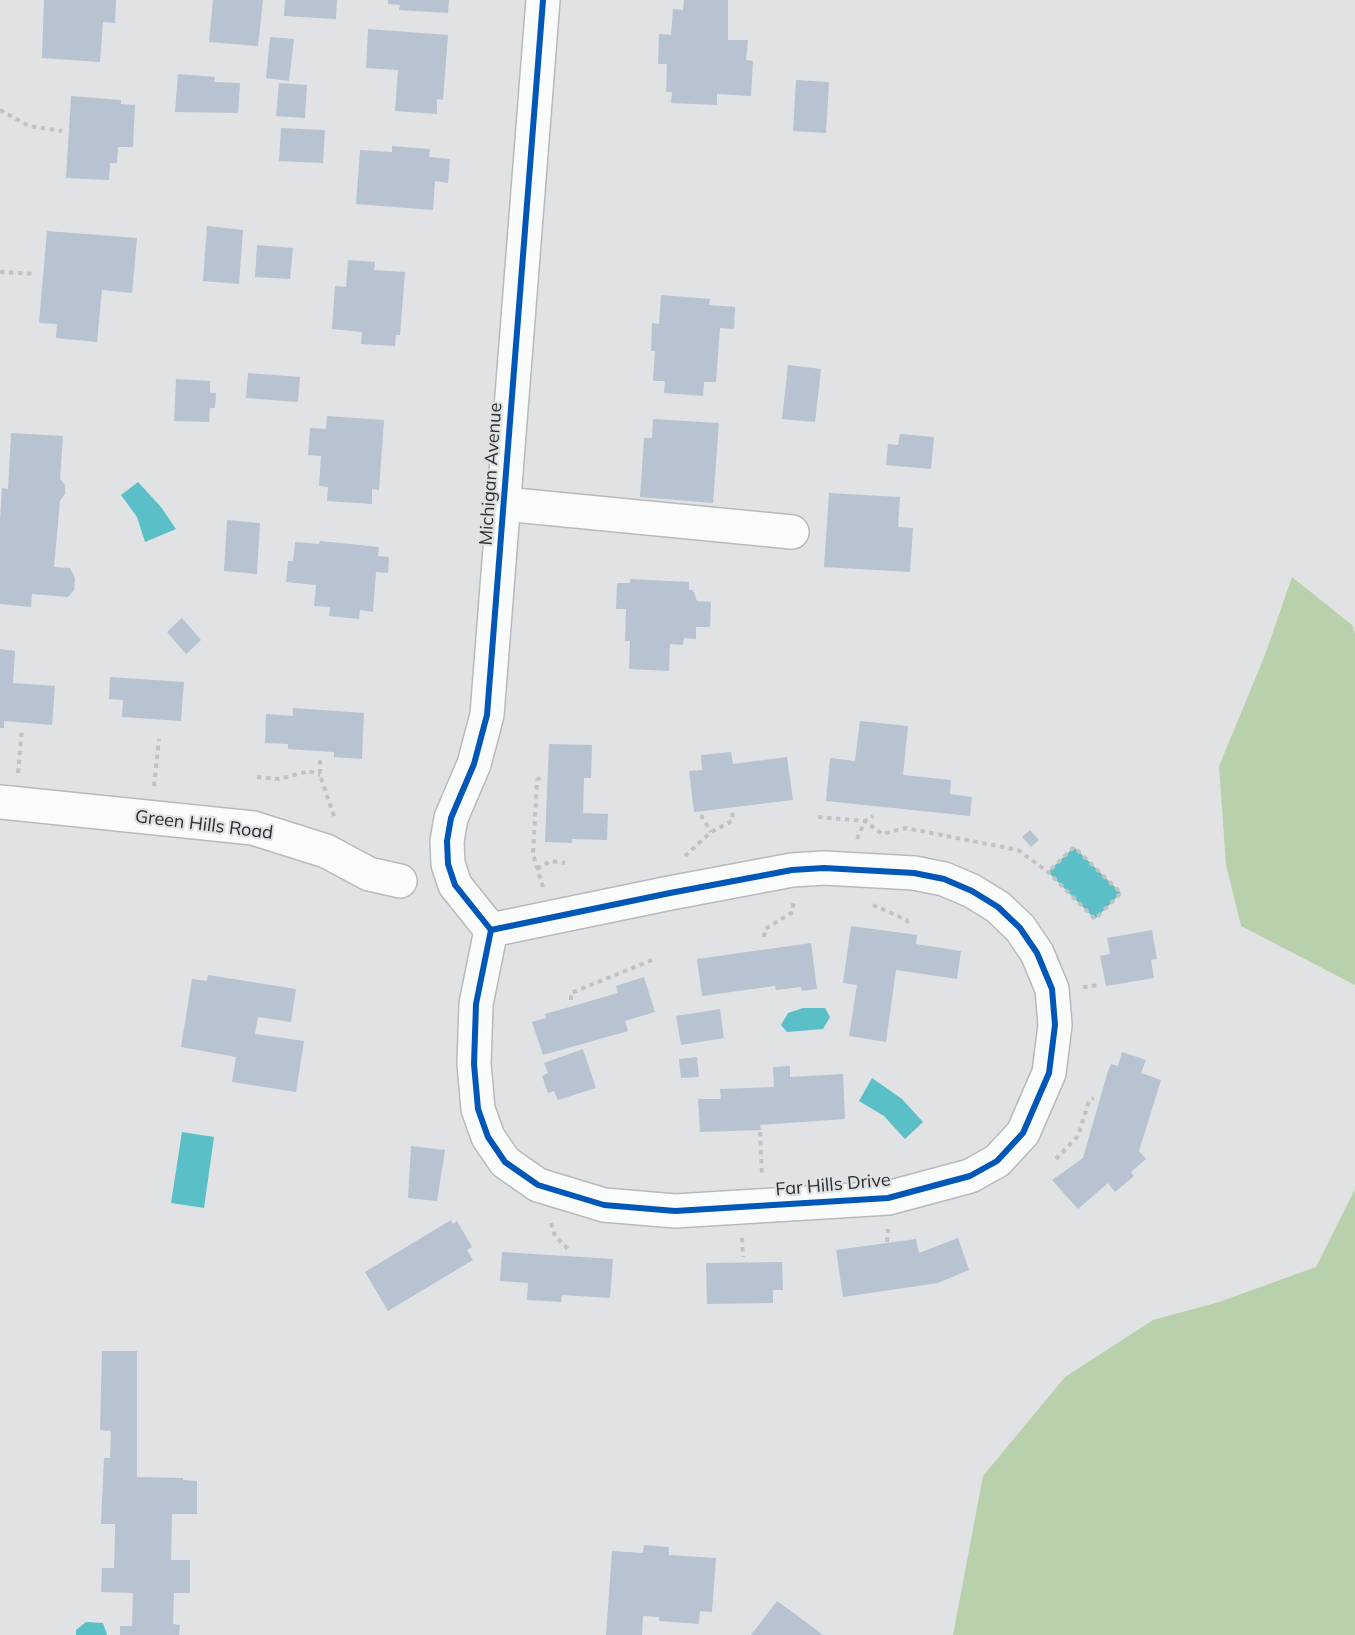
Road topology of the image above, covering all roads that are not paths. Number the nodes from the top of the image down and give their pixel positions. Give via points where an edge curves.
1 (543, 0) edge
2 (504, 504) junction
3 (792, 532) dead end
4 (0, 802) edge
5 (400, 881) dead end
6 (491, 930) junction

1 - 2 street, Michigan Avenue
2 - 3 street
2 - 6 street, Michigan Avenue via 487,715 474,764 451,818 447,841 448,864 455,885
4 - 5 street, Green Hills Road via 253,828 326,851 369,874
6 - 6 street, Far Hills Drive via 792,870 914,873 944,879 998,907 1020,928 1037,953 1052,989 1055,1025 1049,1073 1023,1132 997,1161 970,1176 888,1198 675,1211 604,1205 538,1185 505,1162 488,1137 478,1109 474,1064 476,1004

